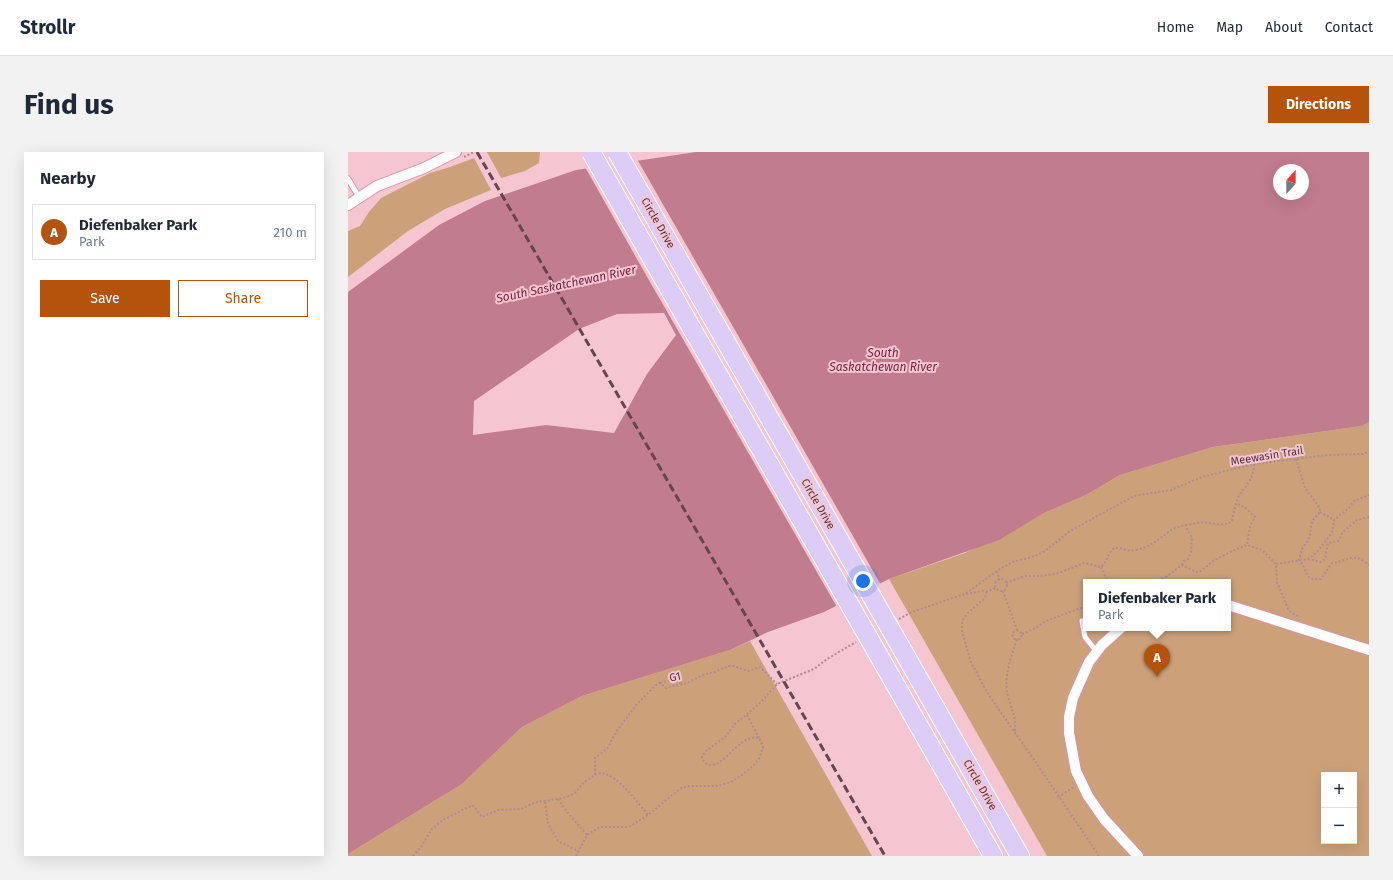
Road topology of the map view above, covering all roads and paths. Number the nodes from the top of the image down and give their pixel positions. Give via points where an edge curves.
1 (456, 152) edge
2 (591, 152) edge
3 (617, 152) edge
4 (348, 180) edge
5 (359, 197) junction
6 (348, 205) edge
7 (1369, 452) edge
8 (1296, 459) junction
9 (1254, 464) junction
10 (1171, 490) dead end
11 (1369, 495) edge
12 (1238, 504) junction
13 (1320, 512) junction
14 (1369, 518) edge
15 (1334, 520) junction
16 (1185, 526) junction
17 (1246, 544) junction
18 (1308, 559) junction
19 (1299, 560) junction
20 (1276, 564) junction
21 (1182, 565) junction
22 (1369, 565) edge
23 (1101, 567) junction
24 (997, 571) dead end
25 (1107, 579) edge
26 (1163, 579) edge
27 (999, 580) junction
28 (1006, 583) junction
29 (996, 588) junction
30 (1003, 591) junction
31 (986, 592) junction
32 (965, 594) dead end
33 (1231, 606) edge
34 (1083, 608) edge
35 (1304, 619) dead end
36 (1082, 621) dead end
37 (1083, 626) edge
38 (1017, 630) junction
39 (1084, 631) edge
40 (1117, 631) edge
41 (1022, 634) junction
42 (1017, 639) junction
43 (1369, 650) edge
44 (1097, 652) junction
45 (660, 682) junction
46 (685, 684) junction
47 (777, 684) dead end
48 (747, 715) dead end
49 (1014, 732) junction
50 (759, 738) dead end
51 (595, 774) junction
52 (1081, 783) junction
53 (685, 787) dead end
54 (1058, 797) junction
55 (558, 800) junction
56 (545, 801) junction
57 (648, 815) junction
58 (587, 835) junction
59 (578, 851) junction
60 (413, 856) edge
61 (576, 856) edge
62 (993, 856) edge
63 (1020, 856) edge
64 (1099, 856) edge
65 (1138, 856) edge

1 - 5 street via 424,168 377,186
2 - 62 highway, Circle Drive, bridge
3 - 63 highway, Circle Drive, bridge
4 - 5 lane
5 - 6 street
7 - 8 path, Meewasin Trail
8 - 9 path, Meewasin Trail
8 - 13 path via 1305,488 1320,508
9 - 10 path, Meewasin Trail via 1202,477
9 - 12 path via 1254,471 1247,487 1240,495
11 - 15 path via 1354,501
12 - 16 path via 1229,523 1217,525 1208,522
12 - 17 path via 1255,517
13 - 15 path
13 - 19 path via 1313,520 1310,537 1302,549
14 - 18 path via 1357,520 1343,532 1338,541 1328,543 1325,559 1321,562
15 - 18 path via 1333,530 1328,538
16 - 21 path via 1192,537 1191,552
16 - 23 path via 1177,527 1147,547 1134,551 1114,548
17 - 20 path via 1262,550
17 - 21 path via 1213,561 1201,571 1196,572
18 - 19 path
19 - 20 path
19 - 22 path via 1307,575 1317,580 1321,579 1332,563 1349,558 1358,558
20 - 35 path via 1277,582 1289,611
21 - 26 path
23 - 25 path
23 - 28 path via 1084,563 1059,573 1025,576
24 - 27 path
27 - 28 path
27 - 29 path
28 - 30 path via 1007,587
29 - 30 path
29 - 31 path
30 - 38 path
31 - 32 path
31 - 49 path via 985,598 964,618 962,632 971,662 988,694
33 - 43 street
34 - 41 path via 1054,617
36 - 37 lane
38 - 41 path
38 - 42 path via 1012,635
39 - 44 lane via 1085,637
40 - 44 street
41 - 42 path via 1021,638
42 - 49 path via 1007,673 1008,696 1016,723
44 - 52 street via 1089,662 1073,698 1069,717 1069,733 1076,771
45 - 46 path via 675,680
45 - 46 path, G1 via 666,688
45 - 51 path, G1 via 637,704 607,749 595,758
46 - 47 path, G1 via 728,666 748,671 760,667
48 - 50 path
49 - 54 path
51 - 55 path via 575,793
51 - 57 path via 609,776 620,784
52 - 54 path
52 - 65 street via 1104,819
53 - 57 path via 677,790
54 - 64 path
55 - 56 path
55 - 58 path
56 - 59 path via 548,824 558,842
56 - 60 path via 521,809 498,810 482,816 474,806 468,807 432,829
57 - 58 path via 629,828 600,827
58 - 59 path
59 - 61 path

